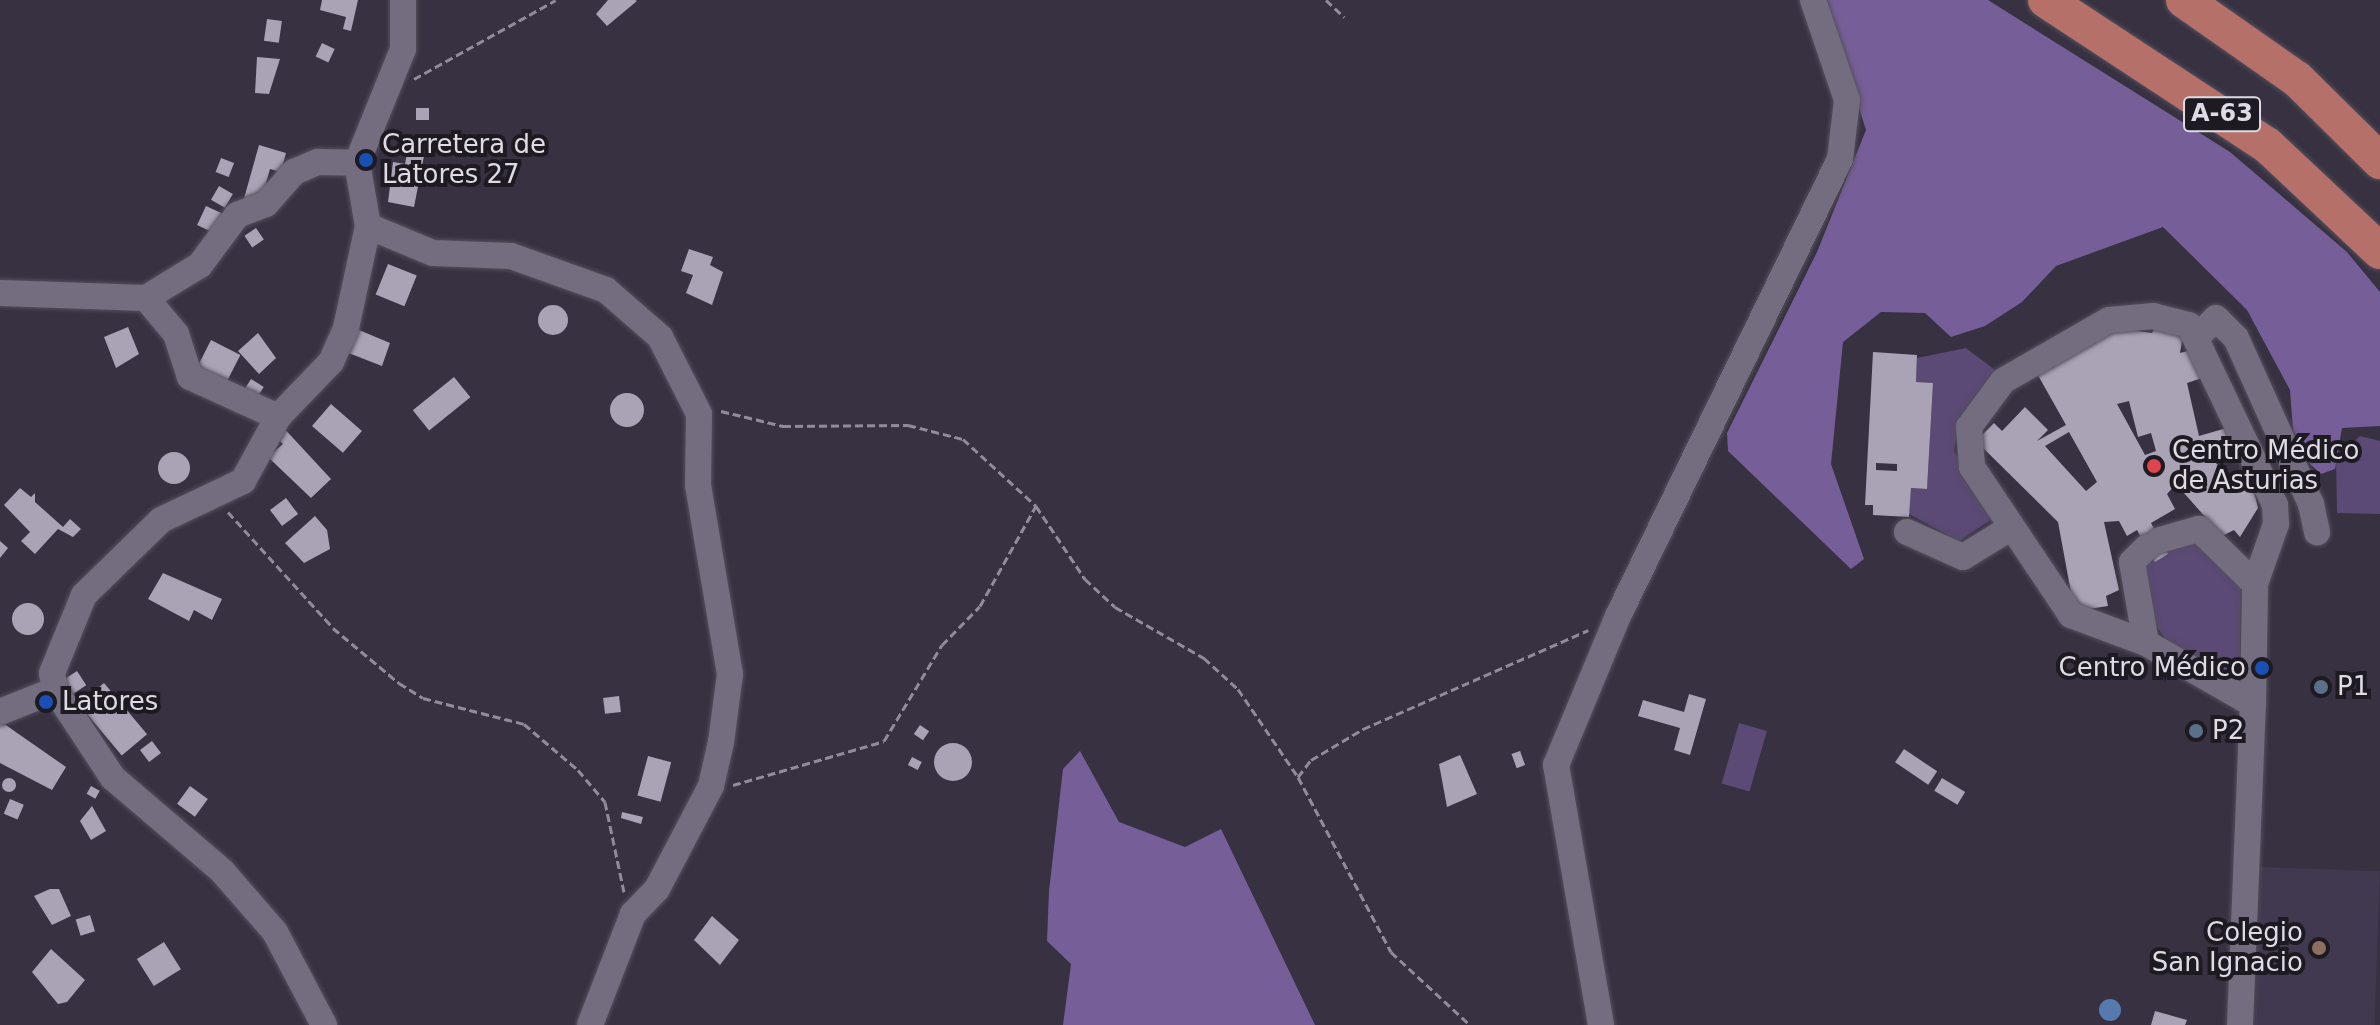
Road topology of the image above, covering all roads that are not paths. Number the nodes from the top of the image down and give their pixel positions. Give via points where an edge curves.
1 (403, 0) edge
2 (1813, 0) edge
3 (2046, 0) edge
4 (2184, 0) edge
5 (2380, 161) edge
6 (357, 163) junction
7 (368, 226) junction
8 (2380, 251) edge
9 (0, 293) edge
10 (146, 298) junction
11 (2198, 336) junction
12 (278, 417) junction
13 (2012, 527) junction
14 (1907, 532) dead end
15 (2317, 532) dead end
16 (2255, 584) junction
17 (2146, 643) junction
18 (55, 690) junction
19 (2253, 704) junction
20 (0, 712) edge
21 (324, 1025) edge
22 (590, 1025) edge
23 (1601, 1025) edge
24 (2240, 1025) edge

1 - 6 street via 403,49
2 - 23 street via 1847,100 1840,159 1618,616 1556,765
3 - 8 highway, A-63 via 2267,145
4 - 5 highway, A-63 via 2297,79
6 - 7 street
6 - 10 street via 318,162 294,172 266,204 237,215 200,265
7 - 12 street via 346,328 331,362
7 - 22 street via 433,253 511,256 606,290 660,337 699,414 698,485 730,674 711,786 663,879 633,914
9 - 10 street
10 - 12 street via 176,334 190,377
11 - 13 street via 2178,317 2109,320 2003,381 1981,404 1966,449
11 - 15 street via 2216,318 2231,330 2311,504
11 - 16 street via 2275,505 2276,524
12 - 18 street via 250,473 161,520 84,595 52,673
13 - 14 street via 1963,557
13 - 17 street via 2071,615
16 - 17 street via 2199,529 2153,544 2132,562
16 - 19 street
17 - 19 street
18 - 20 street
18 - 21 street via 113,778 222,871 275,932
19 - 24 street

